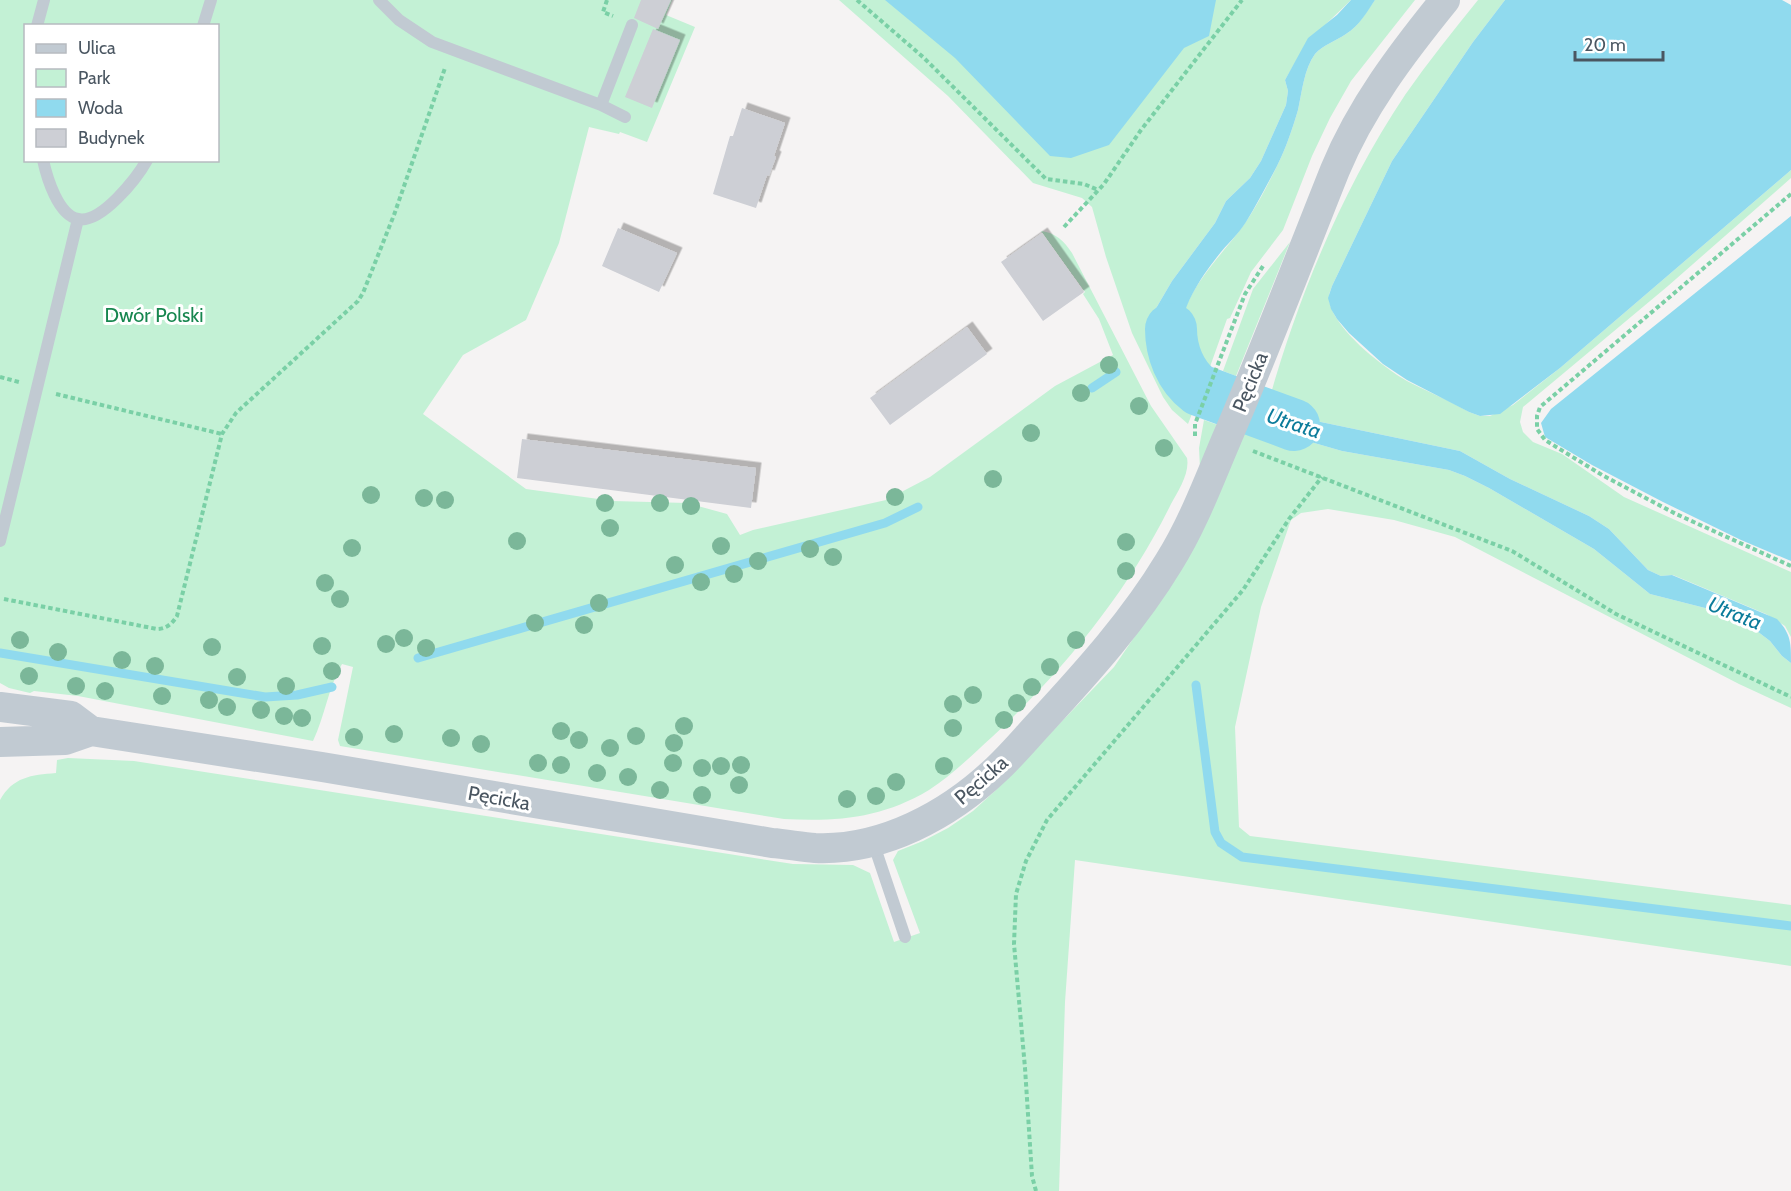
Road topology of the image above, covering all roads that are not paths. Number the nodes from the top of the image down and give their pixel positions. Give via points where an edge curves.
1 (44, 0) edge
2 (211, 0) edge
3 (380, 0) edge
4 (1445, 0) edge
5 (38, 24) edge
6 (204, 24) edge
7 (632, 25) dead end
8 (601, 105) junction
9 (625, 117) dead end
10 (44, 162) edge
11 (146, 162) edge
12 (78, 219) junction
13 (0, 541) edge
14 (0, 707) edge
15 (91, 731) junction
16 (0, 742) edge
17 (873, 841) junction
18 (905, 937) dead end

1 - 5 lane
2 - 6 lane
3 - 8 lane via 413,30 452,50
4 - 17 street, Pęcicka via 1394,65 1351,134 1231,429 1168,564 1091,668 996,770 942,812
7 - 8 lane
8 - 9 lane
10 - 12 lane via 58,202
11 - 12 lane via 111,205
12 - 13 lane
14 - 15 street, Pęcicka via 71,717
15 - 16 street, Pęcicka via 64,740
15 - 17 street, Pęcicka via 744,839 814,848
17 - 18 lane

